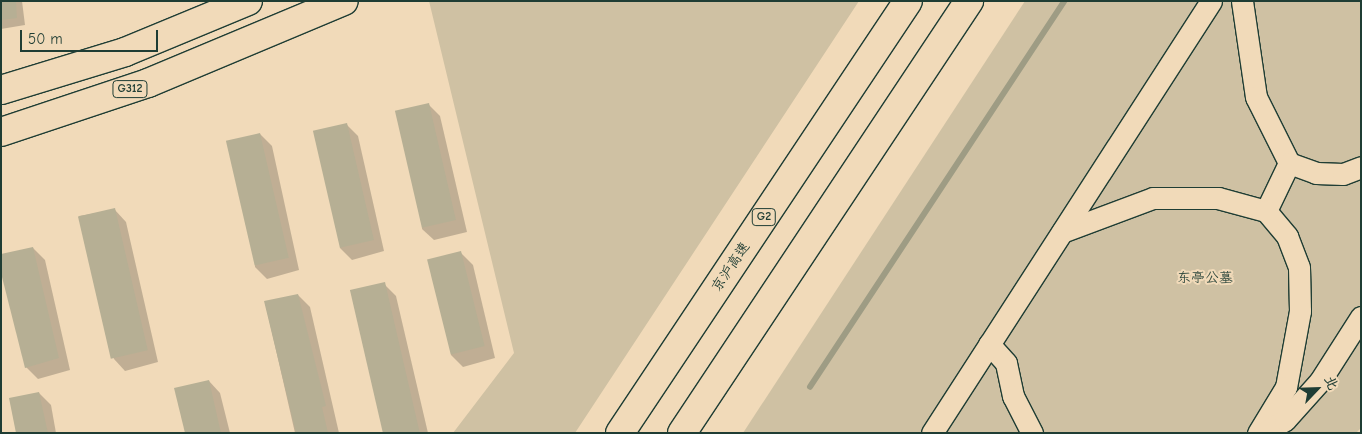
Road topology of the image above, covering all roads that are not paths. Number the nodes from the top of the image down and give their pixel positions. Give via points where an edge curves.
1 (344, 1) edge
2 (908, 1) edge
3 (969, 1) edge
4 (1211, 1) edge
5 (1242, 1) edge
6 (247, 2) edge
7 (1, 90) edge
8 (1, 132) edge
9 (1289, 163) junction
10 (1361, 167) edge
11 (1266, 211) junction
12 (1062, 232) junction
13 (1361, 317) edge
14 (989, 344) junction
15 (620, 433) edge
16 (682, 433) edge
17 (932, 433) edge
18 (1032, 433) edge
19 (1258, 433) edge
20 (1264, 433) edge

1 - 8 highway, G312 via 258,40
2 - 15 highway, 京沪高速 / G2
3 - 16 highway
4 - 12 lane
5 - 9 lane via 1256,96
6 - 7 highway via 124,52
9 - 10 lane via 1316,173 1343,174
9 - 11 lane
11 - 12 lane via 1218,198 1154,198
11 - 19 lane via 1288,236 1298,268 1300,311 1286,387
12 - 14 lane
13 - 20 lane via 1320,381 1285,420
14 - 17 lane
14 - 18 lane via 1006,363 1013,396

